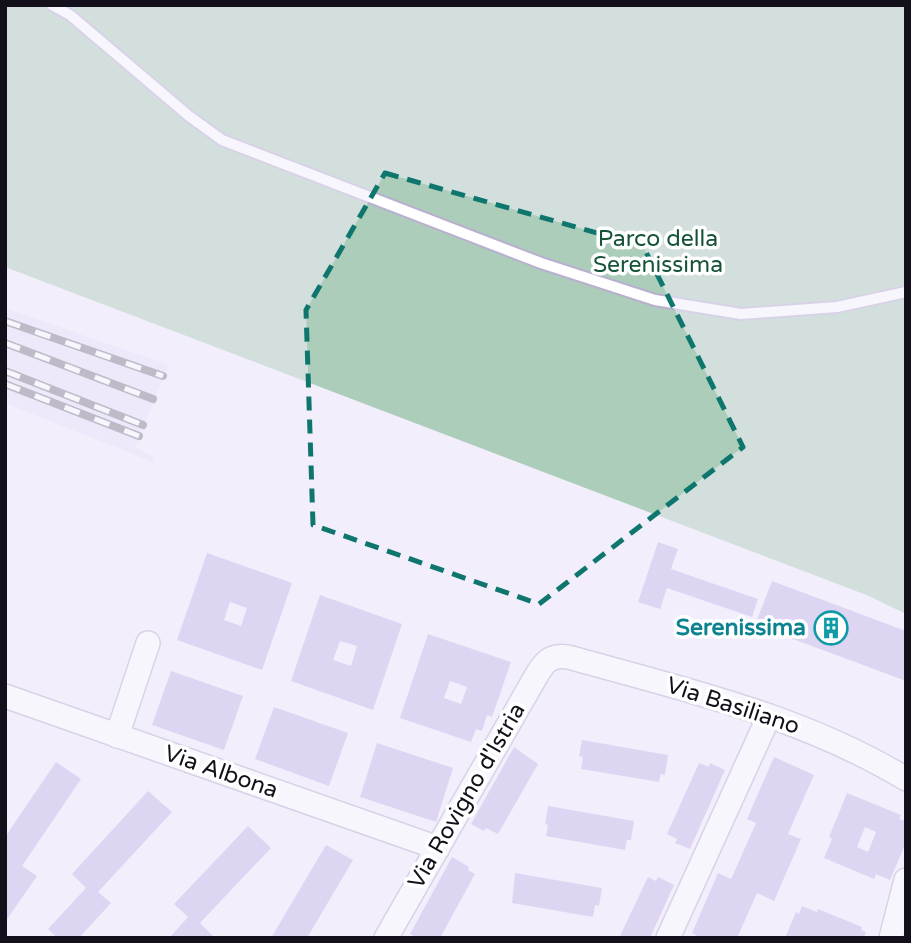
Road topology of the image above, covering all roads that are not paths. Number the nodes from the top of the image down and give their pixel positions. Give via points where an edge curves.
1 (52, 5) edge
2 (906, 292) edge
3 (148, 643) dead end
4 (552, 657) joint
5 (5, 696) edge
6 (769, 716) junction
7 (117, 736) junction
8 (906, 779) edge
9 (438, 848) junction
10 (906, 880) edge
11 (386, 938) edge
12 (668, 938) edge
13 (891, 938) edge

1 - 2 lane via 222,140 541,263 655,300 741,314 837,307
3 - 7 street
4 - 6 street, Via Basiliano via 568,657
4 - 9 street, Via Rovigno d'Istria via 535,678
5 - 7 street, Via Albona
6 - 8 street, Via Basiliano via 858,752
6 - 12 street
7 - 9 street, Via Albona
9 - 11 street, Via Rovigno d'Istria
10 - 13 street

